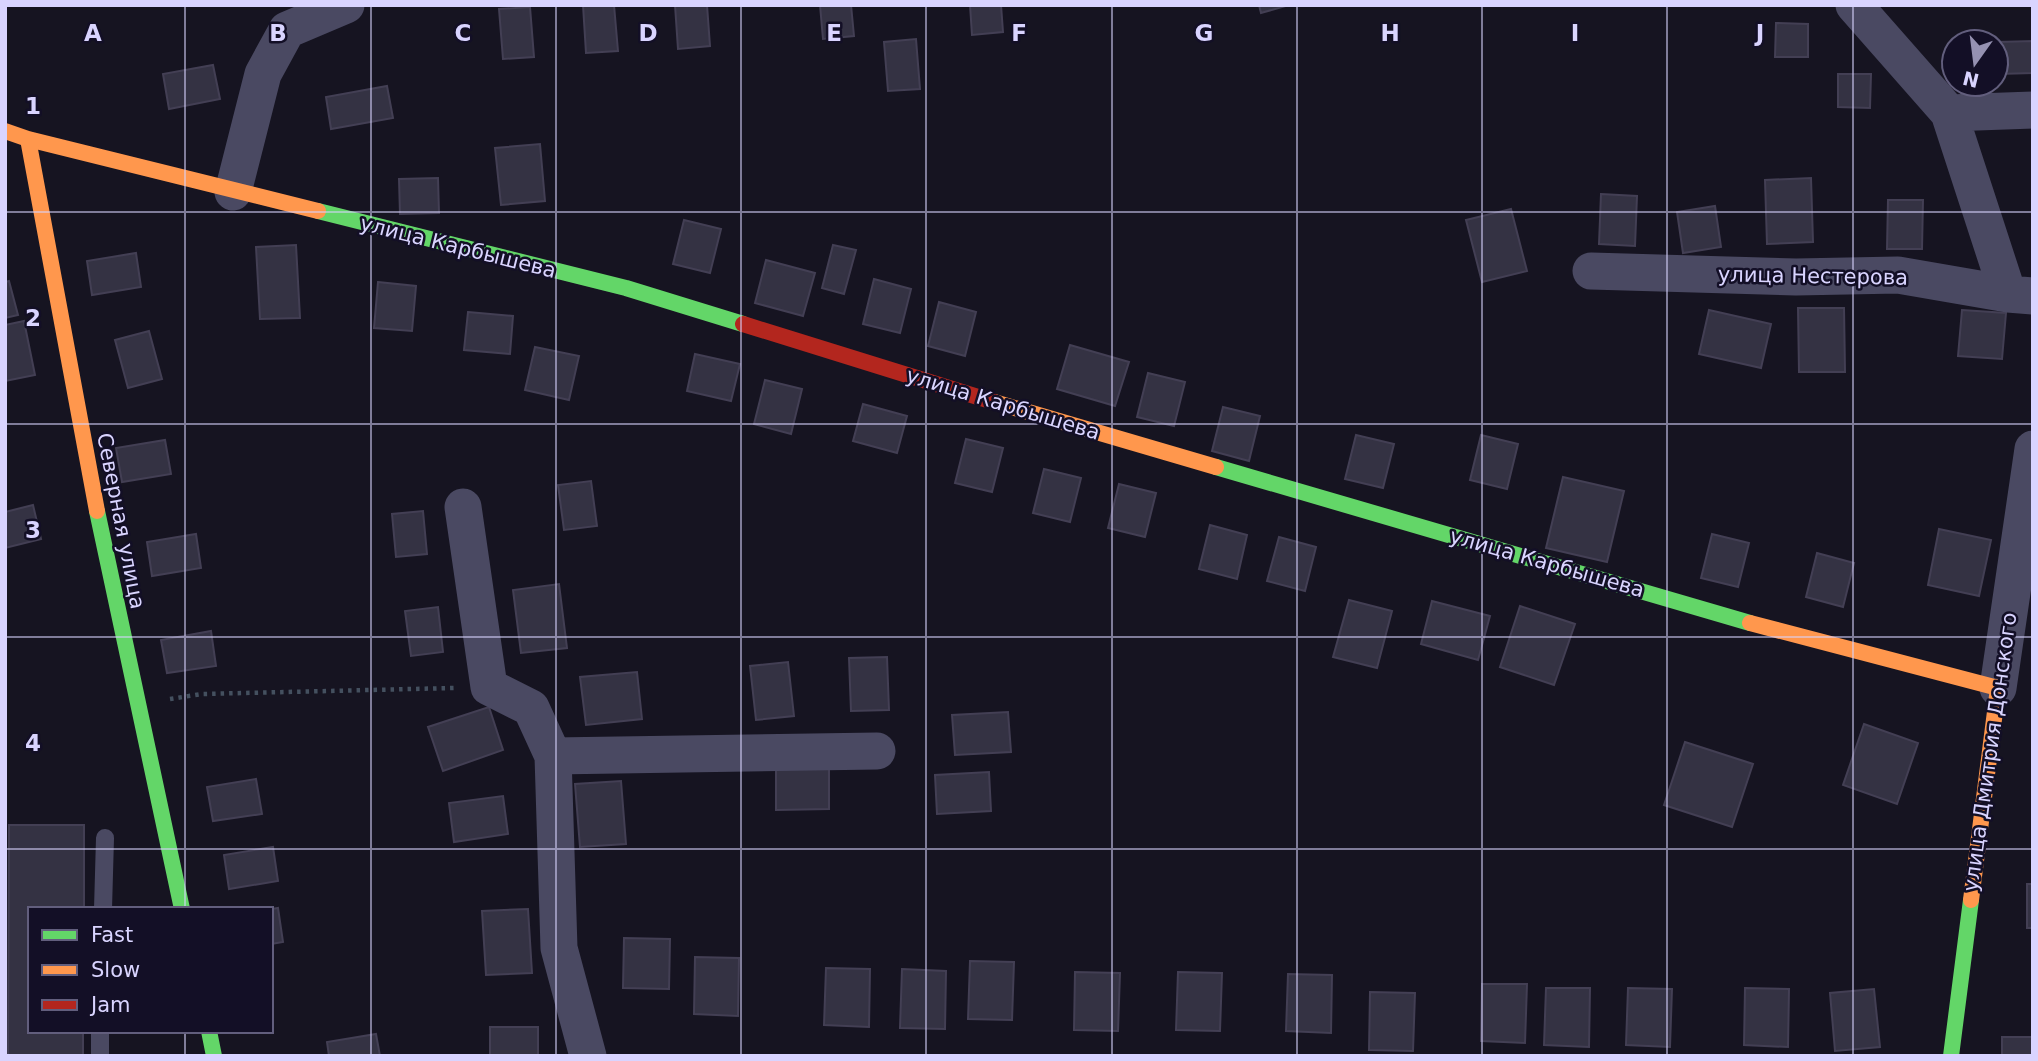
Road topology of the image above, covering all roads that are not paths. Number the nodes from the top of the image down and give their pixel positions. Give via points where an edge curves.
1 (346, 5) edge
2 (1854, 5) edge
3 (2033, 110) edge
4 (1949, 113) junction
5 (5, 131) edge
6 (28, 139) junction
7 (233, 192) junction
8 (1591, 271) dead end
9 (2020, 295) edge
10 (2033, 449) edge
11 (463, 507) dead end
12 (1998, 688) junction
13 (877, 751) dead end
14 (553, 756) junction
15 (105, 838) dead end
16 (103, 907) edge
17 (182, 907) edge
18 (100, 1033) edge
19 (209, 1033) edge
20 (100, 1056) edge
21 (214, 1056) edge
22 (588, 1056) edge
23 (1951, 1056) edge

1 - 7 street via 287,30 263,74
2 - 4 street
3 - 4 street
4 - 9 street via 1997,255
5 - 6 main road, улица Карбышева
6 - 7 main road, улица Карбышева
6 - 17 main road, Северная улица via 106,560
7 - 12 main road, улица Карбышева via 626,288 1063,422 1789,634
8 - 9 street, улица Нестерова via 1898,275
10 - 12 street, улица Дмитрия Донского
11 - 14 street via 489,687 531,708
12 - 23 main road, улица Дмитрия Донского
13 - 14 street
14 - 22 street via 559,948
15 - 16 lane
18 - 20 lane
19 - 21 main road

